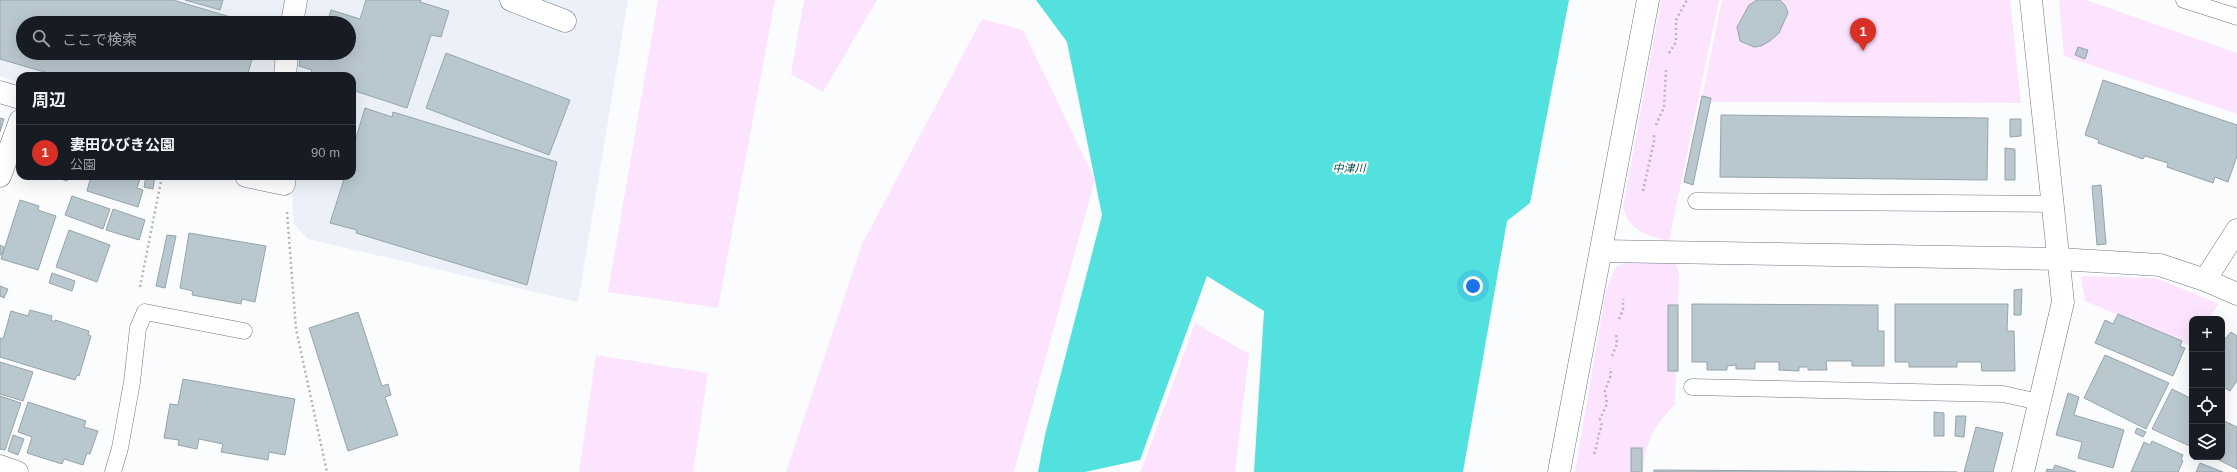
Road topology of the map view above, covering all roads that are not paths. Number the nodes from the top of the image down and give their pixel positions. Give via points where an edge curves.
1 (296, 0) edge
2 (511, 0) edge
3 (1648, 0) edge
4 (2031, 0) edge
5 (2184, 0) edge
6 (293, 16) edge
7 (2237, 18) edge
8 (565, 21) dead end
9 (286, 60) edge
10 (285, 72) edge
11 (0, 92) edge
12 (16, 97) edge
13 (16, 132) edge
14 (0, 176) edge
15 (1696, 201) dead end
16 (2053, 204) junction
17 (2237, 230) edge
18 (1602, 251) junction
19 (2059, 259) junction
20 (2204, 280) junction
21 (2237, 294) edge
22 (244, 331) dead end
23 (1692, 387) dead end
24 (2040, 402) junction
25 (0, 466) edge
26 (17, 472) edge
27 (113, 472) edge
28 (1559, 472) edge
29 (2023, 472) edge

1 - 6 street
2 - 8 street
3 - 18 street
4 - 16 street
5 - 7 lane
9 - 10 street
11 - 12 street
13 - 14 street
15 - 16 lane
16 - 19 street
17 - 20 street
18 - 19 street
18 - 28 street
19 - 20 street via 2160,265
19 - 24 street via 2063,302
20 - 21 street
22 - 27 lane via 146,312 138,328 132,382
23 - 24 lane via 2003,394
24 - 29 street
25 - 26 street

